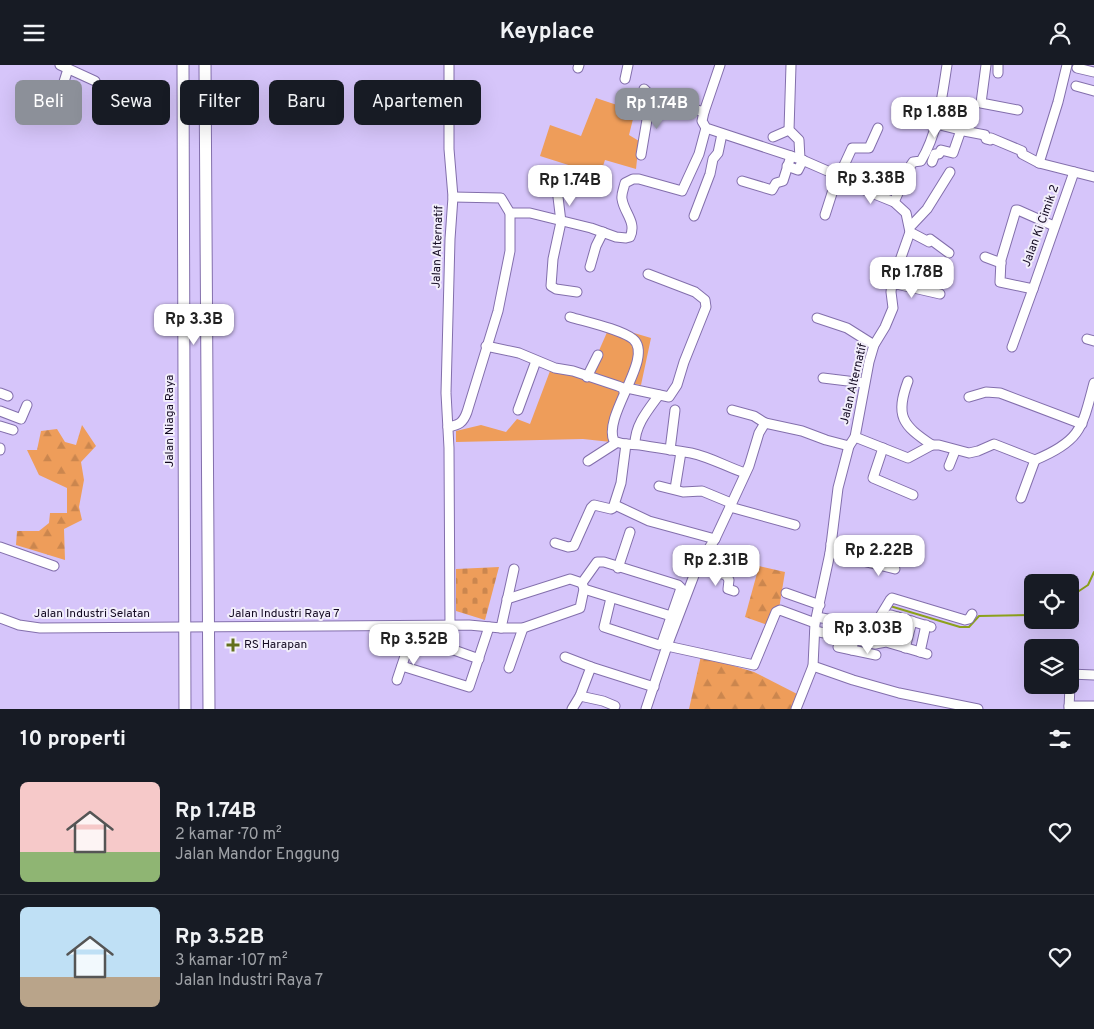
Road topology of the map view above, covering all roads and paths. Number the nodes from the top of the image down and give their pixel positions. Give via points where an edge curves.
1 (184, 65) edge
2 (206, 65) edge
3 (449, 65) edge
4 (628, 65) edge
5 (720, 65) edge
6 (791, 65) edge
7 (946, 65) edge
8 (986, 65) edge
9 (1067, 65) edge
10 (64, 67) edge
11 (1077, 67) dead end
12 (1094, 72) edge
13 (625, 79) dead end
14 (63, 80) edge
15 (93, 80) edge
16 (1076, 86) dead end
17 (644, 89) dead end
18 (1094, 91) edge
19 (651, 96) junction
20 (1018, 110) dead end
21 (704, 112) junction
22 (936, 124) junction
23 (706, 128) junction
24 (878, 128) dead end
25 (789, 130) junction
26 (961, 131) junction
27 (722, 134) junction
28 (773, 137) dead end
29 (641, 155) dead end
30 (791, 156) junction
31 (801, 160) junction
32 (932, 162) dead end
33 (1039, 163) junction
34 (787, 166) junction
35 (950, 172) dead end
36 (1074, 172) junction
37 (839, 176) junction
38 (1094, 177) edge
39 (742, 181) dead end
40 (565, 185) dead end
41 (452, 197) junction
42 (894, 202) junction
43 (510, 213) junction
44 (825, 215) dead end
45 (694, 216) dead end
46 (561, 222) junction
47 (1054, 226) junction
48 (910, 229) junction
49 (603, 232) junction
50 (948, 253) dead end
51 (985, 257) dead end
52 (1001, 263) junction
53 (590, 267) dead end
54 (648, 274) dead end
55 (892, 283) junction
56 (1032, 289) junction
57 (577, 292) dead end
58 (940, 294) dead end
59 (570, 317) dead end
60 (817, 317) dead end
61 (874, 345) junction
62 (486, 346) junction
63 (1012, 347) dead end
64 (598, 355) dead end
65 (536, 361) junction
66 (587, 377) junction
67 (822, 378) dead end
68 (908, 381) dead end
69 (864, 383) junction
70 (1094, 383) edge
71 (626, 390) junction
72 (659, 395) junction
73 (969, 397) dead end
74 (27, 405) dead end
75 (518, 410) dead end
76 (732, 410) dead end
77 (0, 411) edge
78 (675, 411) dead end
79 (1087, 420) edge
80 (765, 423) junction
81 (0, 426) edge
82 (448, 427) junction
83 (13, 430) dead end
84 (854, 437) junction
85 (616, 443) junction
86 (630, 444) junction
87 (932, 445) junction
88 (849, 446) junction
89 (883, 448) junction
90 (670, 451) junction
91 (955, 451) junction
92 (681, 452) junction
93 (1036, 460) junction
94 (588, 461) dead end
95 (949, 466) dead end
96 (745, 473) junction
97 (660, 486) dead end
98 (675, 489) junction
99 (913, 495) dead end
100 (1022, 498) dead end
101 (615, 505) junction
102 (731, 505) junction
103 (795, 525) dead end
104 (630, 532) dead end
105 (715, 539) junction
106 (555, 543) dead end
107 (0, 547) edge
108 (830, 548) junction
109 (878, 554) dead end
110 (54, 566) dead end
111 (618, 568) junction
112 (697, 568) junction
113 (514, 569) dead end
114 (896, 569) dead end
115 (583, 586) junction
116 (734, 591) dead end
117 (786, 593) dead end
118 (612, 598) junction
119 (507, 599) junction
120 (820, 605) junction
121 (972, 614) dead end
122 (670, 616) junction
123 (0, 619) edge
124 (912, 621) junction
125 (816, 623) junction
126 (450, 626) junction
127 (184, 627) junction
128 (209, 627) junction
129 (489, 627) junction
130 (501, 628) junction
131 (522, 628) junction
132 (854, 639) junction
133 (886, 643) junction
134 (667, 645) junction
135 (838, 647) dead end
136 (905, 648) junction
137 (852, 650) junction
138 (876, 655) dead end
139 (565, 657) dead end
140 (479, 659) junction
141 (402, 666) junction
142 (813, 666) junction
143 (591, 667) junction
144 (508, 668) dead end
145 (1079, 674) edge
146 (1094, 675) edge
147 (397, 680) dead end
148 (654, 687) junction
149 (1070, 694) edge
150 (580, 696) junction
151 (615, 706) dead end
152 (1069, 708) edge
153 (1094, 708) edge
154 (185, 709) edge
155 (209, 709) edge
156 (572, 709) edge
157 (646, 709) edge
158 (796, 709) edge
159 (978, 709) edge

1 - 127 main road, Jalan Niaga Raya
2 - 128 main road
3 - 41 street
4 - 13 street
5 - 21 street
6 - 25 street
7 - 22 street
8 - 20 street via 981,103
9 - 33 street
10 - 14 street
10 - 15 street
11 - 12 street
16 - 18 street
17 - 19 street
19 - 21 street
19 - 29 street
21 - 23 street via 702,121
22 - 26 street
22 - 42 street via 927,151 921,161 913,161
23 - 27 street
23 - 49 street via 683,190 679,192 639,179 628,180 622,199 632,222 632,234 626,238
24 - 37 street via 869,147 852,148
25 - 28 street
25 - 31 street via 798,140
26 - 32 street via 954,153 941,149
26 - 33 street via 985,135 990,141 991,137
27 - 30 street
27 - 45 street
30 - 31 street
30 - 34 street
31 - 34 street via 799,169
31 - 37 street
33 - 36 street
34 - 39 street via 783,181 776,183 772,190
35 - 48 street
36 - 38 street
36 - 47 street, Jalan Ki Cimik 2
37 - 42 street
37 - 44 street
40 - 46 street via 558,197
41 - 43 street, Jalan Alternatif via 500,198
41 - 82 street, Jalan Alternatif via 446,393
42 - 48 street via 904,210
43 - 46 street via 530,213
43 - 62 street via 510,251 498,311
46 - 49 street
46 - 57 street via 551,286
47 - 52 street via 1016,211
47 - 56 street, Jalan Ki Cimik 2
48 - 50 street
48 - 55 street, Jalan Alternatif
49 - 53 street
51 - 52 street
52 - 56 street via 1000,282
54 - 72 street via 695,292 706,303 675,390 670,397
55 - 58 street
55 - 61 street, Jalan Alternatif via 892,311
56 - 63 street, Jalan Ki Cimik 2
59 - 71 street via 626,334 635,341 637,360
60 - 61 street via 847,328
61 - 69 street, Jalan Alternatif
62 - 65 street via 519,353
62 - 82 street via 464,419 458,425
64 - 66 street
65 - 66 street
65 - 75 street
66 - 71 street
67 - 69 street
68 - 87 street via 902,399 903,416 913,432
69 - 84 street, Jalan Alternatif
70 - 79 street
71 - 72 street
71 - 85 street via 612,433
72 - 86 street via 640,422
73 - 79 street via 986,392 1000,393
74 - 77 street via 21,419
76 - 80 street
78 - 90 street
79 - 93 street via 1067,444
80 - 88 street
80 - 96 street
81 - 83 street
82 - 126 street, Jalan Alternatif
84 - 88 street, Jalan Alternatif
84 - 89 street
85 - 86 street
85 - 94 street
86 - 90 street
86 - 101 street
87 - 89 street via 908,458
87 - 91 street
88 - 108 street, Jalan Alternatif via 838,488
89 - 99 street via 874,478
90 - 92 street
91 - 93 street via 971,453 994,444
91 - 95 street
92 - 96 street via 713,459
92 - 98 street
93 - 100 street
96 - 102 street
97 - 98 street
98 - 102 street via 702,491
101 - 105 street via 656,524
101 - 106 street via 611,509 592,506 572,547
102 - 103 street
102 - 105 street
104 - 111 street
105 - 112 street
107 - 110 street
108 - 109 street
108 - 114 street
108 - 120 street, Jalan Alternatif
111 - 115 street via 597,562
111 - 122 street via 680,586
112 - 116 street via 726,575 728,589
112 - 134 street
113 - 119 street
115 - 118 street
115 - 119 street via 570,579
115 - 131 street, Jalan Industri Raya 7 via 580,608
117 - 120 street
118 - 122 street
118 - 122 street via 604,627 658,645 662,643
119 - 130 street
120 - 125 street, Jalan Alternatif
121 - 125 street via 966,620 892,598 873,627
123 - 127 street, Jalan Industri Selatan via 40,628
124 - 133 street via 892,615
124 - 136 street
124 - 136 street via 929,626 923,653
125 - 132 street
125 - 134 street via 780,610 776,612 754,665
125 - 142 street, Jalan Alternatif
126 - 128 street, Jalan Industri Raya 7
126 - 129 street, Jalan Industri Raya 7
127 - 128 street, Jalan Industri Selatan
127 - 154 main road, Jalan Niaga Raya
128 - 155 main road
129 - 130 street, Jalan Industri Raya 7
129 - 140 street
130 - 131 street, Jalan Industri Raya 7
131 - 144 street
132 - 133 street
132 - 137 street
133 - 136 street
134 - 148 street
135 - 137 street
137 - 138 street
139 - 143 street
140 - 141 street via 471,685 466,687
140 - 141 street via 412,635
141 - 147 street
142 - 158 street, Jalan Alternatif
142 - 159 street via 899,693
143 - 148 street
143 - 150 street
145 - 146 street
148 - 157 street
149 - 152 street
150 - 151 street
150 - 156 street
152 - 153 street

